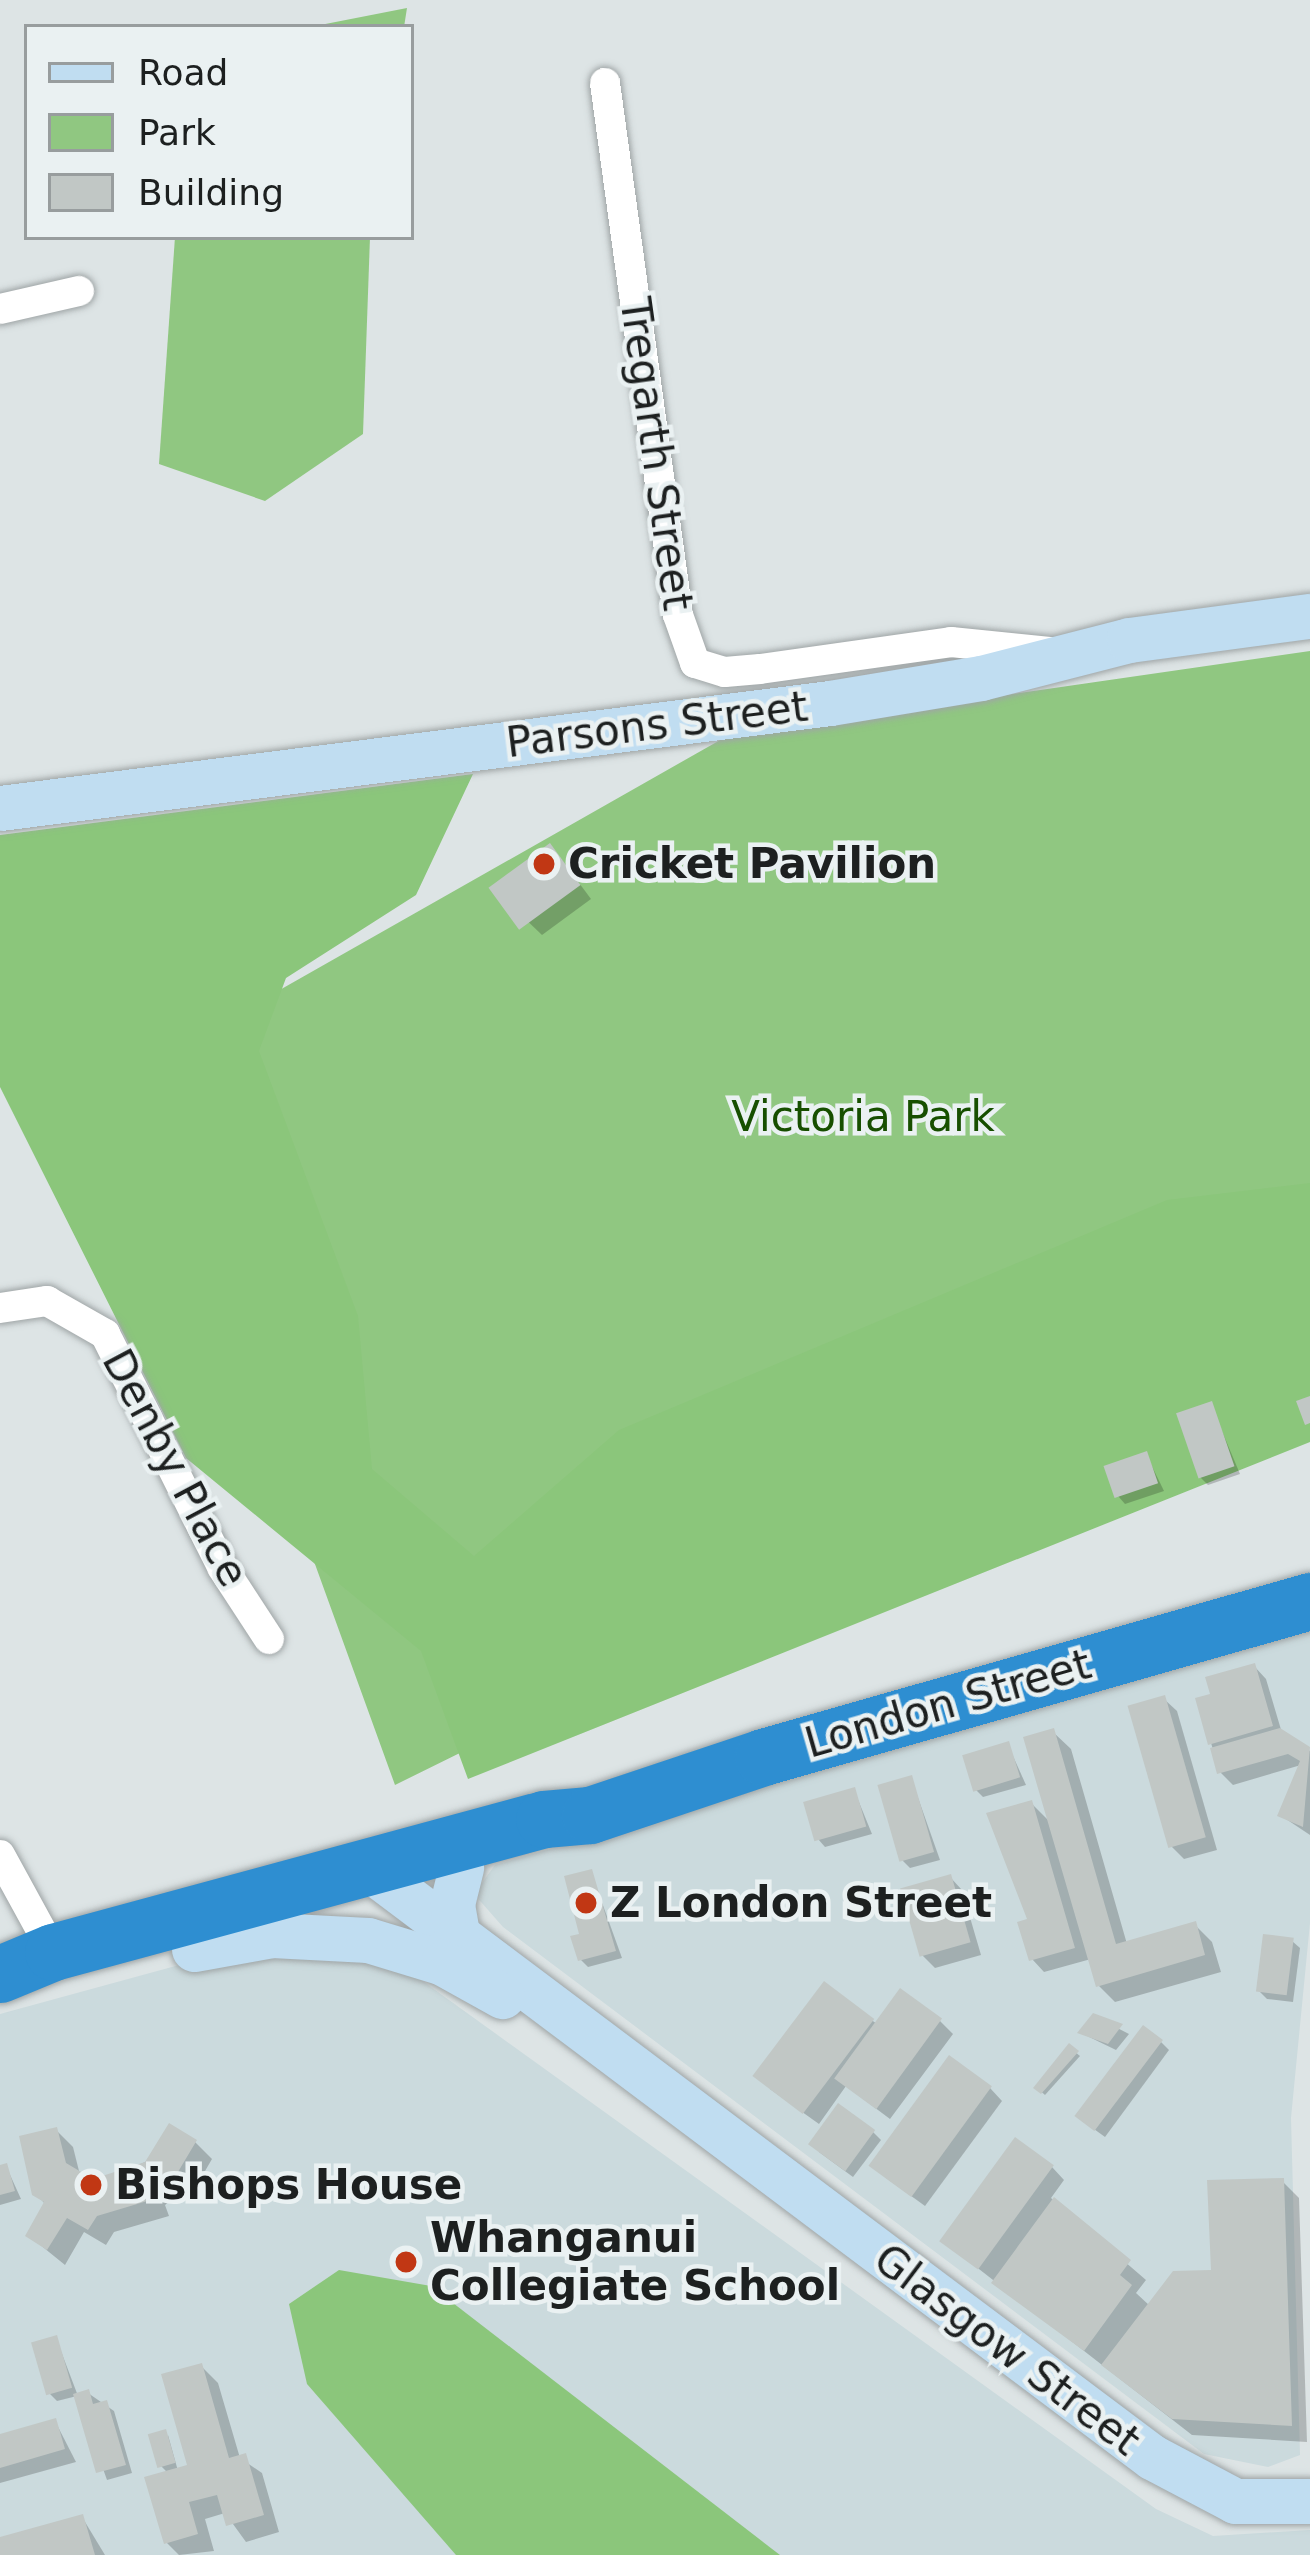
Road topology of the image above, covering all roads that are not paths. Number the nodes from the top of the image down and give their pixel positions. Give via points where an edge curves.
1 (605, 82) dead end
2 (80, 291) dead end
3 (0, 309) edge
4 (1310, 616) edge
5 (1067, 654) junction
6 (0, 808) edge
7 (0, 1308) edge
8 (1310, 1601) edge
9 (269, 1639) dead end
10 (590, 1815) junction
11 (0, 1855) edge
12 (461, 1867) junction
13 (381, 1877) junction
14 (457, 1933) junction
15 (194, 1948) junction
16 (53, 1952) junction
17 (0, 1974) edge
18 (0, 1985) edge
19 (609, 2056) junction
20 (1310, 2501) edge

1 - 5 street, Tregarth Street via 678,615 695,662 742,671 951,642
2 - 3 street
4 - 5 main road, Parsons Street
5 - 6 main road, Parsons Street via 830,703
7 - 9 street, Denby Place via 47,1301 105,1334 223,1567
8 - 10 highway, London Street via 784,1751
10 - 12 highway, London Street via 554,1837
10 - 13 highway, London Street via 544,1819
11 - 16 street
12 - 13 highway, London Street
12 - 14 main road via 452,1904
13 - 14 main road, Glasgow Street
13 - 15 highway, London Street
13 - 16 highway, London Street
14 - 19 main road, Glasgow Street
15 - 18 highway, London Street via 62,1980
15 - 19 main road, Glasgow Street via 313,1934 408,1949
16 - 17 highway, London Street
19 - 20 main road, Glasgow Street via 1165,2465 1235,2501

